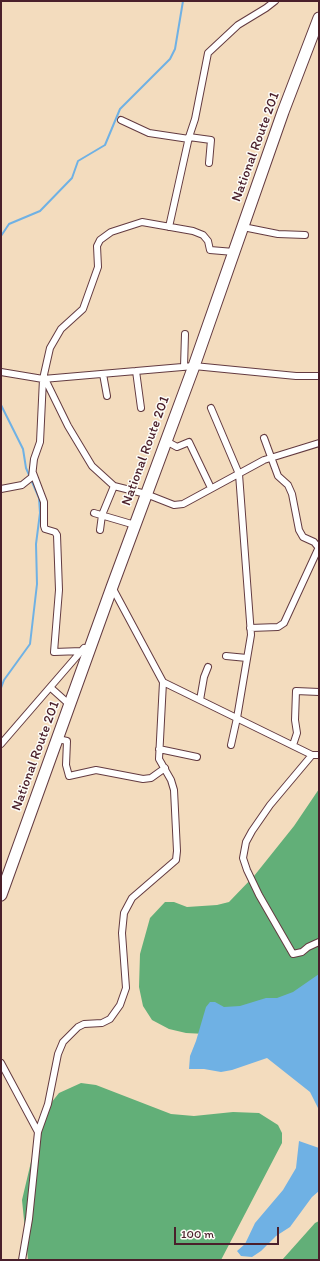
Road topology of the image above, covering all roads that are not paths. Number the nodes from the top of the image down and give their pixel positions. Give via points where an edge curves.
1 (275, 1) edge
2 (319, 18) edge
3 (121, 120) dead end
4 (189, 138) junction
5 (209, 163) dead end
6 (169, 227) junction
7 (243, 227) junction
8 (305, 235) dead end
9 (234, 252) junction
10 (185, 334) dead end
11 (189, 366) junction
12 (1, 372) edge
13 (136, 372) junction
14 (103, 374) junction
15 (319, 376) edge
16 (44, 379) junction
17 (107, 396) dead end
18 (141, 408) dead end
19 (211, 408) dead end
20 (264, 438) dead end
21 (166, 440) junction
22 (319, 443) edge
23 (271, 458) junction
24 (239, 474) junction
25 (31, 477) junction
26 (114, 486) junction
27 (212, 488) junction
28 (1, 489) edge
29 (146, 494) junction
30 (94, 513) dead end
31 (102, 515) junction
32 (135, 525) junction
33 (100, 530) dead end
34 (319, 547) edge
35 (112, 587) junction
36 (250, 628) junction
37 (95, 634) junction
38 (82, 651) junction
39 (226, 656) dead end
40 (247, 658) junction
41 (208, 667) dead end
42 (163, 682) junction
43 (51, 688) junction
44 (319, 692) edge
45 (200, 700) junction
46 (70, 705) junction
47 (237, 718) junction
48 (58, 739) junction
49 (1, 744) edge
50 (231, 745) dead end
51 (294, 745) junction
52 (159, 749) junction
53 (316, 755) edge
54 (197, 757) dead end
55 (165, 768) junction
56 (1, 895) edge
57 (319, 942) edge
58 (1, 1063) edge
59 (38, 1132) junction
60 (22, 1260) edge

1 - 4 street via 238,25 208,53
2 - 7 highway, National Route 201
3 - 4 street via 149,133
4 - 5 street via 211,140
4 - 6 street
6 - 9 street via 203,235 210,250
6 - 16 street via 136,222 111,232 100,240 97,246 98,268 83,309 54,338
7 - 8 street via 278,234
7 - 9 highway, National Route 201
9 - 11 highway, National Route 201
10 - 11 street
11 - 13 street
11 - 15 street
11 - 21 highway, National Route 201
12 - 16 street
13 - 14 street
13 - 18 street
14 - 16 street
14 - 17 street
16 - 25 street via 40,442
16 - 26 street via 92,466
19 - 24 street
20 - 23 street
21 - 27 street via 178,448 189,442
21 - 29 highway, National Route 201
22 - 23 street
23 - 24 street
23 - 34 street via 278,476 288,485 292,494 299,530
24 - 27 street
24 - 36 street
25 - 28 street via 10,489
25 - 38 street via 44,502 45,529 57,535 60,590 54,652
26 - 29 street
26 - 31 street
27 - 29 street via 183,504 174,505
29 - 32 highway, National Route 201
30 - 31 street
31 - 32 street
31 - 33 street
32 - 35 highway, National Route 201
34 - 36 street via 284,623 278,627
35 - 37 highway, National Route 201
35 - 42 street
36 - 40 street
37 - 38 street
37 - 46 highway, National Route 201
38 - 43 street
39 - 40 street
40 - 47 street
41 - 45 street
42 - 45 street
42 - 52 street
43 - 46 street
43 - 49 street
44 - 51 street via 296,691 297,733
45 - 47 street
46 - 48 highway, National Route 201
47 - 50 street
47 - 51 street
48 - 55 street via 67,741 66,765 69,776 96,770 143,779 151,778
48 - 56 highway, National Route 201
51 - 53 street
52 - 54 street
52 - 55 street via 159,759
53 - 57 street via 270,805 246,842 243,858 259,895 293,954
55 - 59 street via 174,790 176,860 132,898 124,913 122,933 126,988 120,1005 110,1019 102,1023 84,1024 63,1042 58,1054 48,1104
58 - 59 street
59 - 60 street

